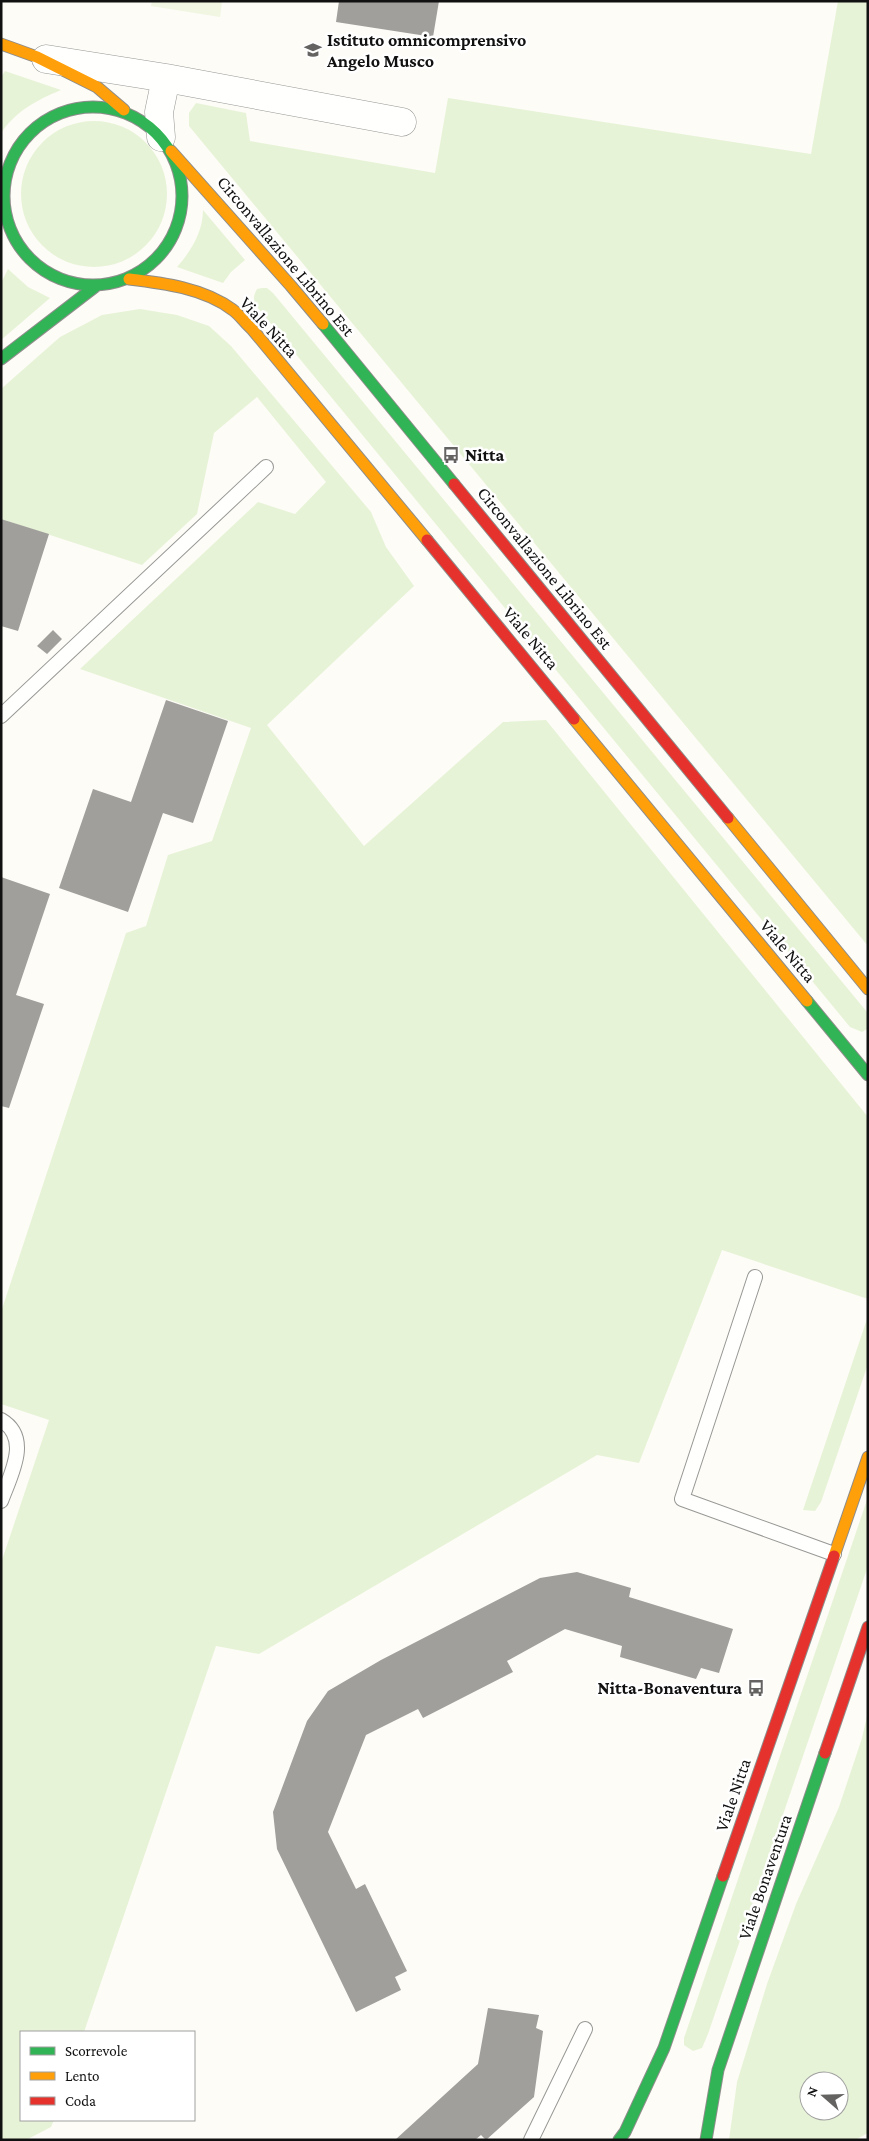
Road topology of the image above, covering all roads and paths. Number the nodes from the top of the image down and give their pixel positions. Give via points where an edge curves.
1 (1, 44) edge
2 (37, 57) junction
3 (166, 78) junction
4 (127, 113) junction
5 (402, 122) dead end
6 (166, 144) junction
7 (3, 181) edge
8 (7, 218) junction
9 (1, 239) edge
10 (129, 279) junction
11 (96, 286) junction
12 (1, 359) edge
13 (266, 467) dead end
14 (1, 716) edge
15 (868, 989) edge
16 (868, 1075) edge
17 (756, 1277) dead end
18 (1, 1420) edge
19 (868, 1457) edge
20 (1, 1501) edge
21 (834, 1554) junction
22 (868, 1627) edge
23 (585, 2029) dead end
24 (531, 2140) edge
25 (619, 2140) edge
26 (706, 2140) edge

1 - 2 main road
2 - 3 street
2 - 4 main road via 97,87
3 - 5 street
3 - 6 street via 159,112
4 - 6 main road, Circonvallazione Librino Est via 151,127
4 - 7 main road via 112,108 79,107 48,118 23,140
6 - 10 main road via 179,168 183,187 179,224 160,257
6 - 15 main road, Circonvallazione Librino Est via 291,286
7 - 8 main road
8 - 9 main road
8 - 11 main road via 22,250 40,268 62,281
10 - 11 main road
10 - 16 main road, Viale Nitta via 166,284 198,294 230,308 252,329
11 - 12 main road
13 - 14 lane
17 - 21 lane via 682,1499
18 - 20 lane via 17,1435 18,1450
19 - 21 main road, Viale Nitta
21 - 25 main road, Viale Nitta via 664,2048
22 - 26 main road, Viale Bonaventura via 718,2070
23 - 24 lane

